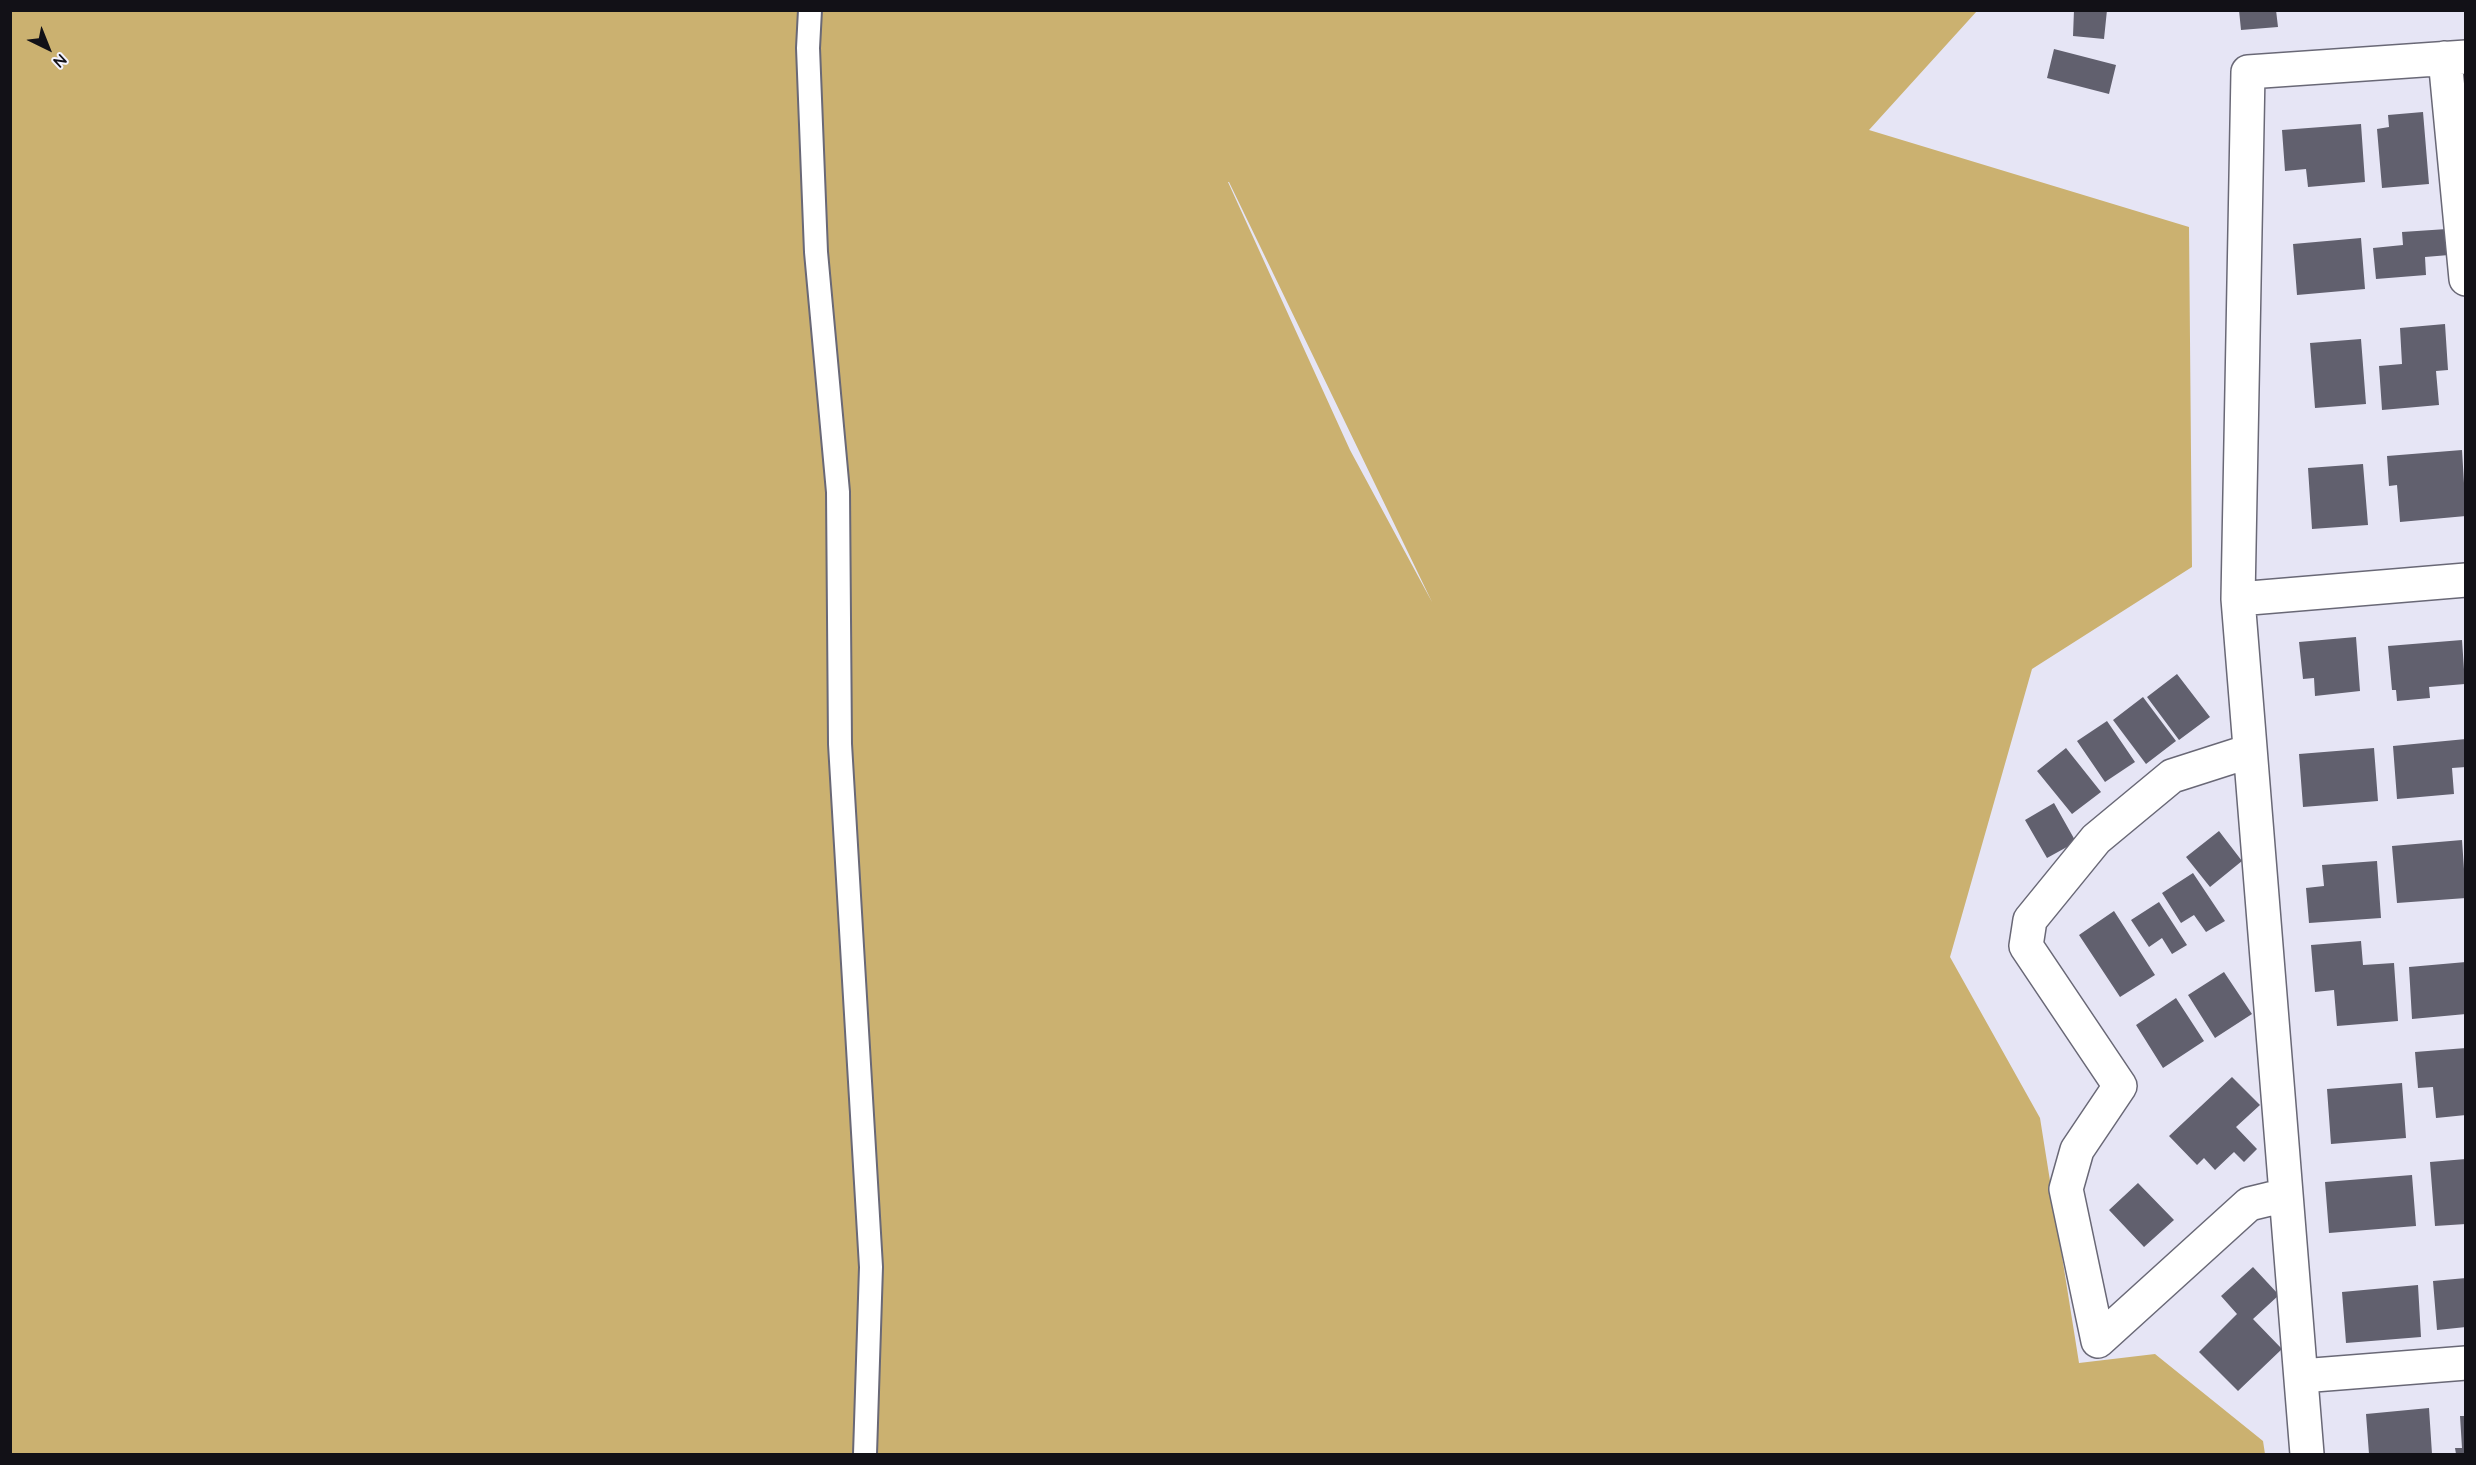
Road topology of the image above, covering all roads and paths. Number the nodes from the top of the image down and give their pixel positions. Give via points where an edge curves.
1 (810, 10) edge
2 (2455, 57) edge
3 (2466, 279) edge
4 (2466, 580) edge
5 (2238, 599) junction
6 (2250, 751) junction
7 (2286, 1195) junction
8 (2466, 1363) edge
9 (2301, 1376) junction
10 (865, 1455) edge
11 (2307, 1455) edge

1 - 10 lane via 816,252 838,492 840,744 872,1267
2 - 3 street
2 - 5 street via 2248,72
4 - 5 street
5 - 6 street
6 - 7 street
6 - 7 street via 2172,776 2096,839 2030,920 2025,946 2120,1086 2077,1150 2066,1189 2098,1341 2249,1204
7 - 9 street
8 - 9 street
9 - 11 street

